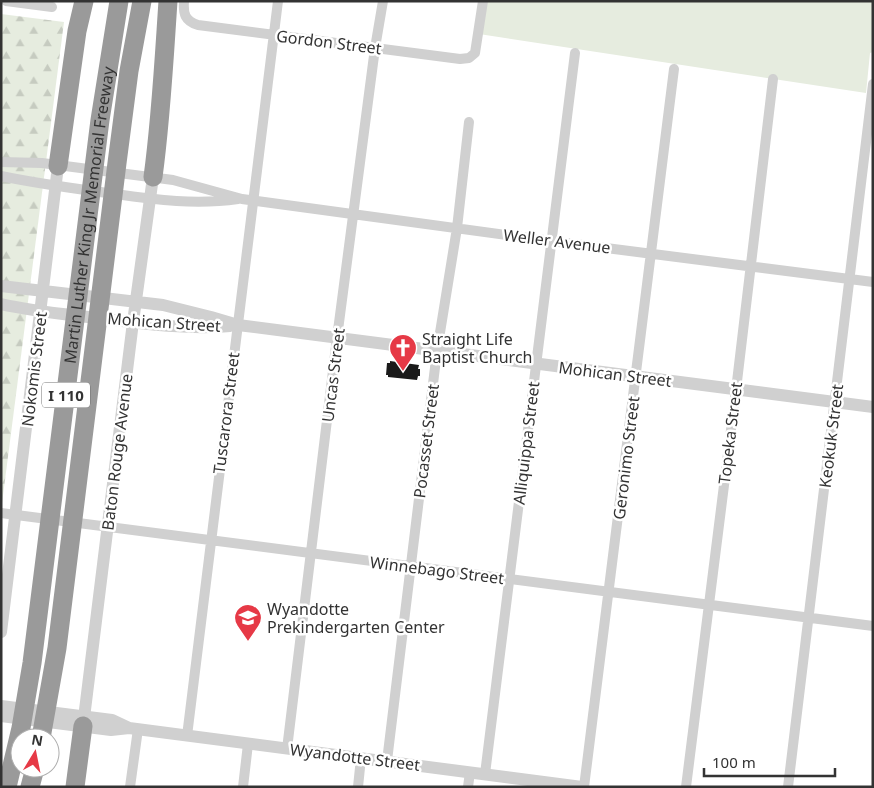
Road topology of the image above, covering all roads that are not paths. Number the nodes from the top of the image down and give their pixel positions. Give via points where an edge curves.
1 (6, 1) edge
2 (84, 1) edge
3 (119, 1) edge
4 (142, 1) edge
5 (278, 1) edge
6 (384, 1) edge
7 (484, 1) edge
8 (45, 4) edge
9 (173, 4) edge
10 (274, 35) junction
11 (375, 48) junction
12 (575, 53) dead end
13 (674, 69) dead end
14 (773, 79) dead end
15 (873, 84) edge
16 (469, 122) dead end
17 (1, 162) edge
18 (58, 166) junction
19 (1, 176) edge
20 (153, 177) junction
21 (56, 187) junction
22 (150, 199) junction
23 (242, 199) junction
24 (254, 200) junction
25 (353, 214) junction
26 (457, 228) junction
27 (551, 241) junction
28 (650, 253) junction
29 (750, 267) junction
30 (850, 279) junction
31 (873, 282) edge
32 (1, 286) edge
33 (43, 290) junction
34 (135, 301) junction
35 (1, 304) edge
36 (41, 311) junction
37 (133, 322) junction
38 (238, 325) junction
39 (337, 338) junction
40 (438, 351) junction
41 (535, 364) junction
42 (636, 377) junction
43 (736, 390) junction
44 (835, 402) junction
45 (873, 407) edge
46 (1, 513) edge
47 (15, 515) junction
48 (108, 527) junction
49 (210, 540) junction
50 (310, 554) junction
51 (411, 566) junction
52 (510, 579) junction
53 (610, 592) junction
54 (709, 605) junction
55 (809, 618) junction
56 (873, 626) edge
57 (1, 632) edge
58 (1, 706) edge
59 (1, 716) edge
60 (84, 721) junction
61 (44, 728) edge
62 (133, 729) junction
63 (187, 736) junction
64 (248, 744) junction
65 (287, 749) junction
66 (361, 758) junction
67 (387, 762) junction
68 (470, 772) junction
69 (485, 774) junction
70 (7, 787) edge
71 (76, 787) edge
72 (130, 787) edge
73 (243, 787) edge
74 (358, 787) edge
75 (468, 787) edge
76 (583, 787) edge
77 (686, 787) edge
78 (788, 787) edge

1 - 8 street
2 - 18 highway
3 - 70 highway, Martin Luther King Jr Memorial Freeway / I 110, bridge via 100,120 32,663
4 - 61 highway, Martin Luther King Jr Memorial Freeway / I 110, bridge via 118,154 57,648
5 - 10 street, Tuscarora Street
6 - 11 street, Uncas Street
7 - 11 street, Gordon Street via 476,51 472,56 460,59
9 - 10 street, Gordon Street via 184,11 188,20 198,25
9 - 20 highway
10 - 11 street, Gordon Street
10 - 24 street, Tuscarora Street
11 - 25 street, Uncas Street
12 - 27 street, Alliquippa Street
13 - 28 street, Geronimo Street
14 - 29 street, Topeka Street
15 - 30 street, Keokuk Street
16 - 26 street, Pocasset Street
17 - 18 street, Weller Avenue
18 - 20 street, Weller Avenue
18 - 21 street, Nokomis Street
19 - 21 street, Weller Avenue
20 - 22 street, Baton Rouge Avenue
20 - 23 street, Weller Avenue
21 - 22 street, Weller Avenue
21 - 33 street, Nokomis Street
22 - 23 street, Weller Avenue via 217,202
22 - 34 street, Baton Rouge Avenue
23 - 24 street, Weller Avenue
24 - 25 street, Weller Avenue
24 - 38 street, Tuscarora Street
25 - 26 street, Weller Avenue
25 - 39 street, Uncas Street
26 - 27 street, Weller Avenue
26 - 40 street, Pocasset Street
27 - 28 street, Weller Avenue
27 - 41 street, Alliquippa Street
28 - 29 street, Weller Avenue
28 - 42 street, Geronimo Street
29 - 30 street, Weller Avenue
29 - 43 street, Topeka Street
30 - 31 street, Weller Avenue
30 - 44 street, Keokuk Street
32 - 33 street, Mohican Street
33 - 34 street, Mohican Street
33 - 36 street, Nokomis Street
34 - 37 street, Baton Rouge Avenue
34 - 38 street, Mohican Street via 177,308
35 - 36 street, Mohican Street
36 - 37 street, Mohican Street
36 - 47 street, Nokomis Street
37 - 38 street, Mohican Street via 203,327
37 - 48 street, Baton Rouge Avenue
38 - 39 street, Mohican Street
38 - 49 street, Tuscarora Street
39 - 40 street, Mohican Street
39 - 50 street, Uncas Street
40 - 41 street, Mohican Street
40 - 51 street, Pocasset Street
41 - 42 street, Mohican Street
41 - 52 street, Alliquippa Street
42 - 43 street, Mohican Street
42 - 53 street, Geronimo Street
43 - 44 street, Mohican Street
43 - 54 street, Topeka Street
44 - 45 street, Mohican Street
44 - 55 street, Keokuk Street
46 - 47 street, Winnebago Street
47 - 48 street, Winnebago Street
47 - 57 street, Nokomis Street
48 - 49 street, Winnebago Street
48 - 60 street, Baton Rouge Avenue
49 - 50 street, Winnebago Street
49 - 63 street, Tuscarora Street
50 - 51 street, Winnebago Street
50 - 65 street, Uncas Street
51 - 52 street, Winnebago Street
51 - 67 street, Pocasset Street
52 - 53 street, Winnebago Street
52 - 69 street, Alliquippa Street
53 - 54 street, Winnebago Street
53 - 76 street, Geronimo Street
54 - 55 street, Winnebago Street
54 - 77 street, Topeka Street
55 - 56 street, Winnebago Street
55 - 78 street, Keokuk Street
58 - 60 street, Wyandotte Street
59 - 60 street, Wyandotte Street
60 - 62 street, Wyandotte Street via 111,730
60 - 71 highway
62 - 63 street, Wyandotte Street
62 - 72 street
63 - 64 street, Wyandotte Street
64 - 65 street, Wyandotte Street
64 - 73 street
65 - 66 street, Wyandotte Street
66 - 67 street, Wyandotte Street
66 - 74 street
67 - 68 street, Wyandotte Street
68 - 69 street, Wyandotte Street
68 - 75 street
69 - 76 street, Wyandotte Street

